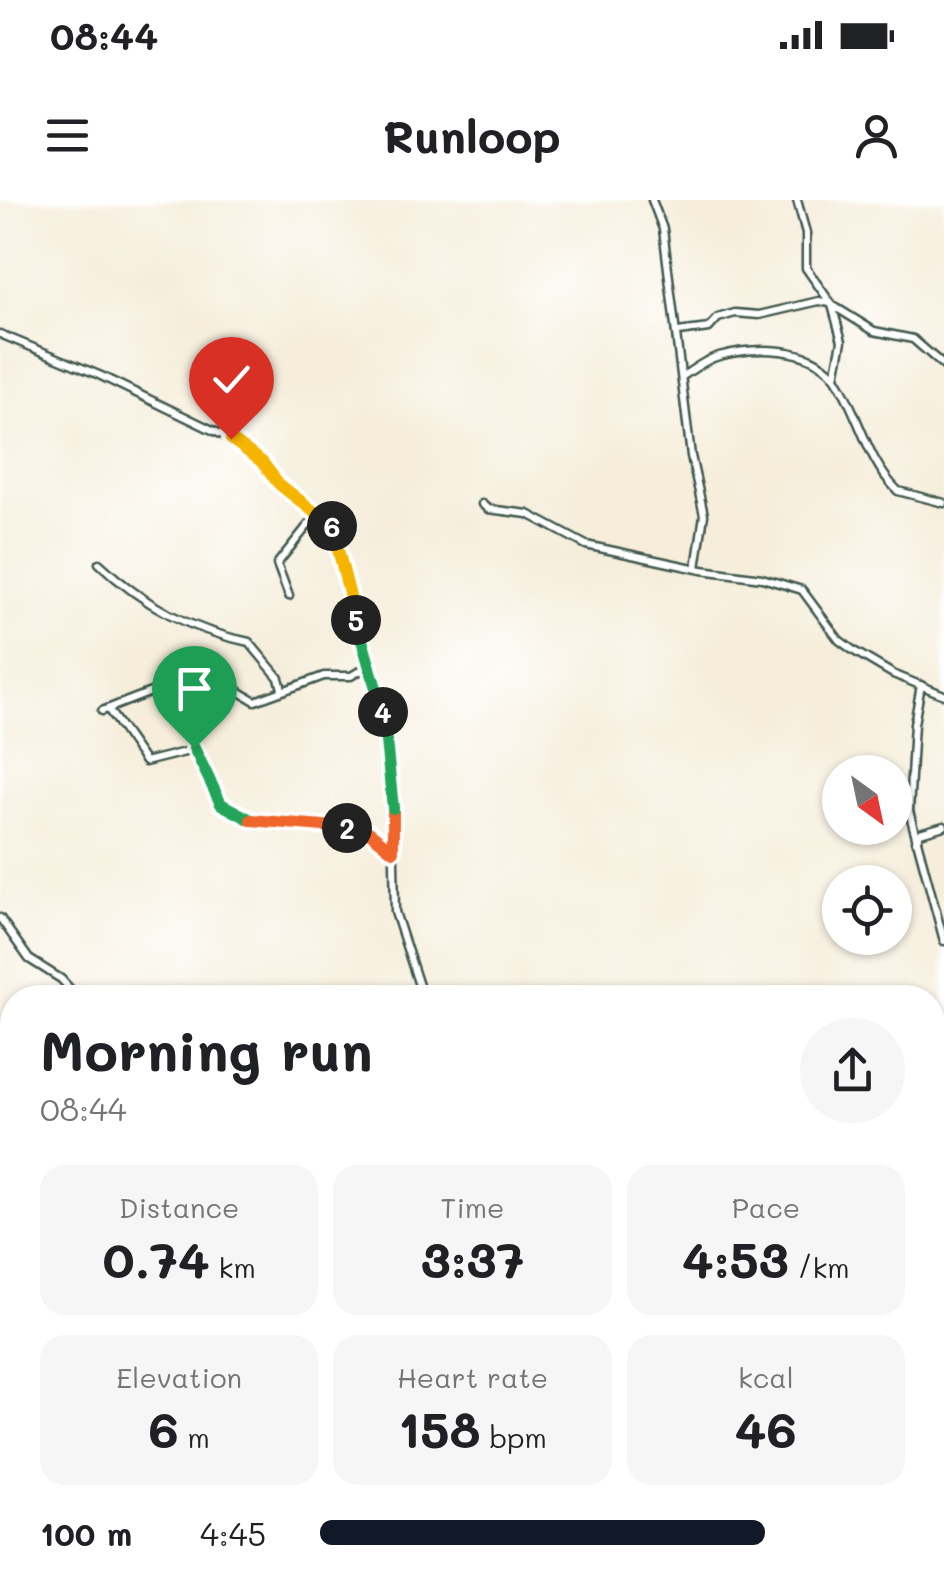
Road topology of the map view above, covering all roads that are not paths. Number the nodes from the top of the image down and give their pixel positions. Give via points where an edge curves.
1 (652, 200) edge
2 (797, 200) edge
3 (832, 304) junction
4 (678, 332) junction
5 (0, 334) edge
6 (944, 366) edge
7 (683, 376) junction
8 (835, 377) junction
9 (944, 503) edge
10 (482, 504) dead end
11 (318, 514) junction
12 (99, 563) dead end
13 (696, 568) junction
14 (288, 596) dead end
15 (372, 664) junction
16 (921, 686) junction
17 (282, 689) junction
18 (944, 695) edge
19 (944, 826) edge
20 (916, 844) junction
21 (393, 851) junction
22 (0, 918) edge
23 (944, 941) edge
24 (67, 985) edge
25 (417, 985) edge
26 (739, 1590) edge
27 (753, 1590) edge

1 - 4 street via 663,229
2 - 3 street via 806,268
3 - 4 street via 734,313 710,328
3 - 6 street via 874,332 913,338
3 - 8 street via 842,337
4 - 7 street
5 - 11 street via 231,439
7 - 8 street via 714,356 766,350 818,360
7 - 13 street via 704,514
8 - 9 street via 894,487
10 - 13 street via 528,514 586,545
11 - 14 street via 277,564
11 - 15 street via 336,534
12 - 17 street via 166,615 248,642
13 - 16 street via 802,590 843,643
15 - 17 street via 347,678 324,676
15 - 21 street via 388,748
16 - 18 street
16 - 20 street via 908,797
17 - 21 street via 256,701 232,687 151,692 105,710 145,762 196,750 221,804 254,822 364,830
19 - 20 street via 920,832
20 - 23 street
21 - 25 street via 396,912
22 - 24 street via 29,959
26 - 27 street

